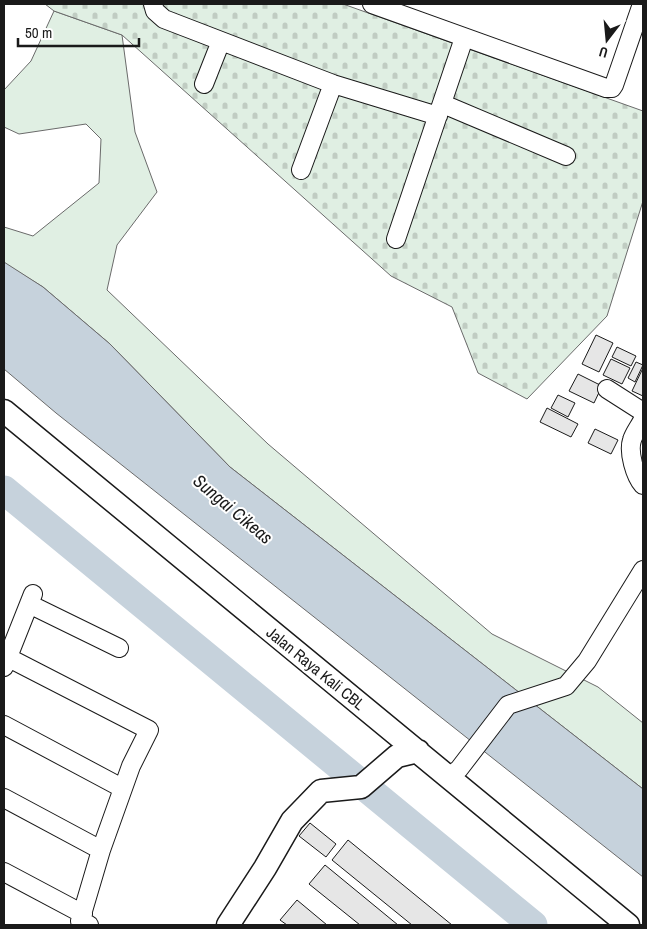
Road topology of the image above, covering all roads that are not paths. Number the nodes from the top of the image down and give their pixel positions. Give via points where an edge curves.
1 (153, 4) edge
2 (372, 4) edge
3 (642, 4) edge
4 (464, 38) junction
5 (221, 41) junction
6 (204, 84) dead end
7 (333, 84) junction
8 (441, 110) junction
9 (566, 156) dead end
10 (301, 170) dead end
11 (396, 239) dead end
12 (607, 389) dead end
13 (4, 411) edge
14 (643, 412) edge
15 (643, 419) edge
16 (643, 485) edge
17 (643, 570) edge
18 (119, 648) dead end
19 (6, 662) edge
20 (4, 726) edge
21 (418, 751) junction
22 (454, 773) junction
23 (122, 788) junction
24 (4, 798) edge
25 (101, 850) junction
26 (4, 872) edge
27 (83, 921) edge
28 (228, 925) edge
29 (628, 925) edge

1 - 5 street via 154,11 164,19
2 - 4 street
3 - 4 street via 612,88
4 - 8 street
5 - 6 street
5 - 7 street
7 - 8 street
7 - 10 street
8 - 9 street
8 - 11 street
12 - 14 street
13 - 21 main road, Jalan Raya Kali CBL
15 - 16 street via 631,440 631,451
17 - 22 street via 587,661 566,686 508,705
18 - 19 street via 31,599
19 - 23 street via 149,730
20 - 23 street
21 - 22 main road, Jalan Raya Kali CBL
21 - 28 main road via 397,756 361,787 321,791 292,820
22 - 29 main road, Jalan Raya Kali CBL
23 - 25 street
24 - 25 street
25 - 27 street
26 - 27 street

